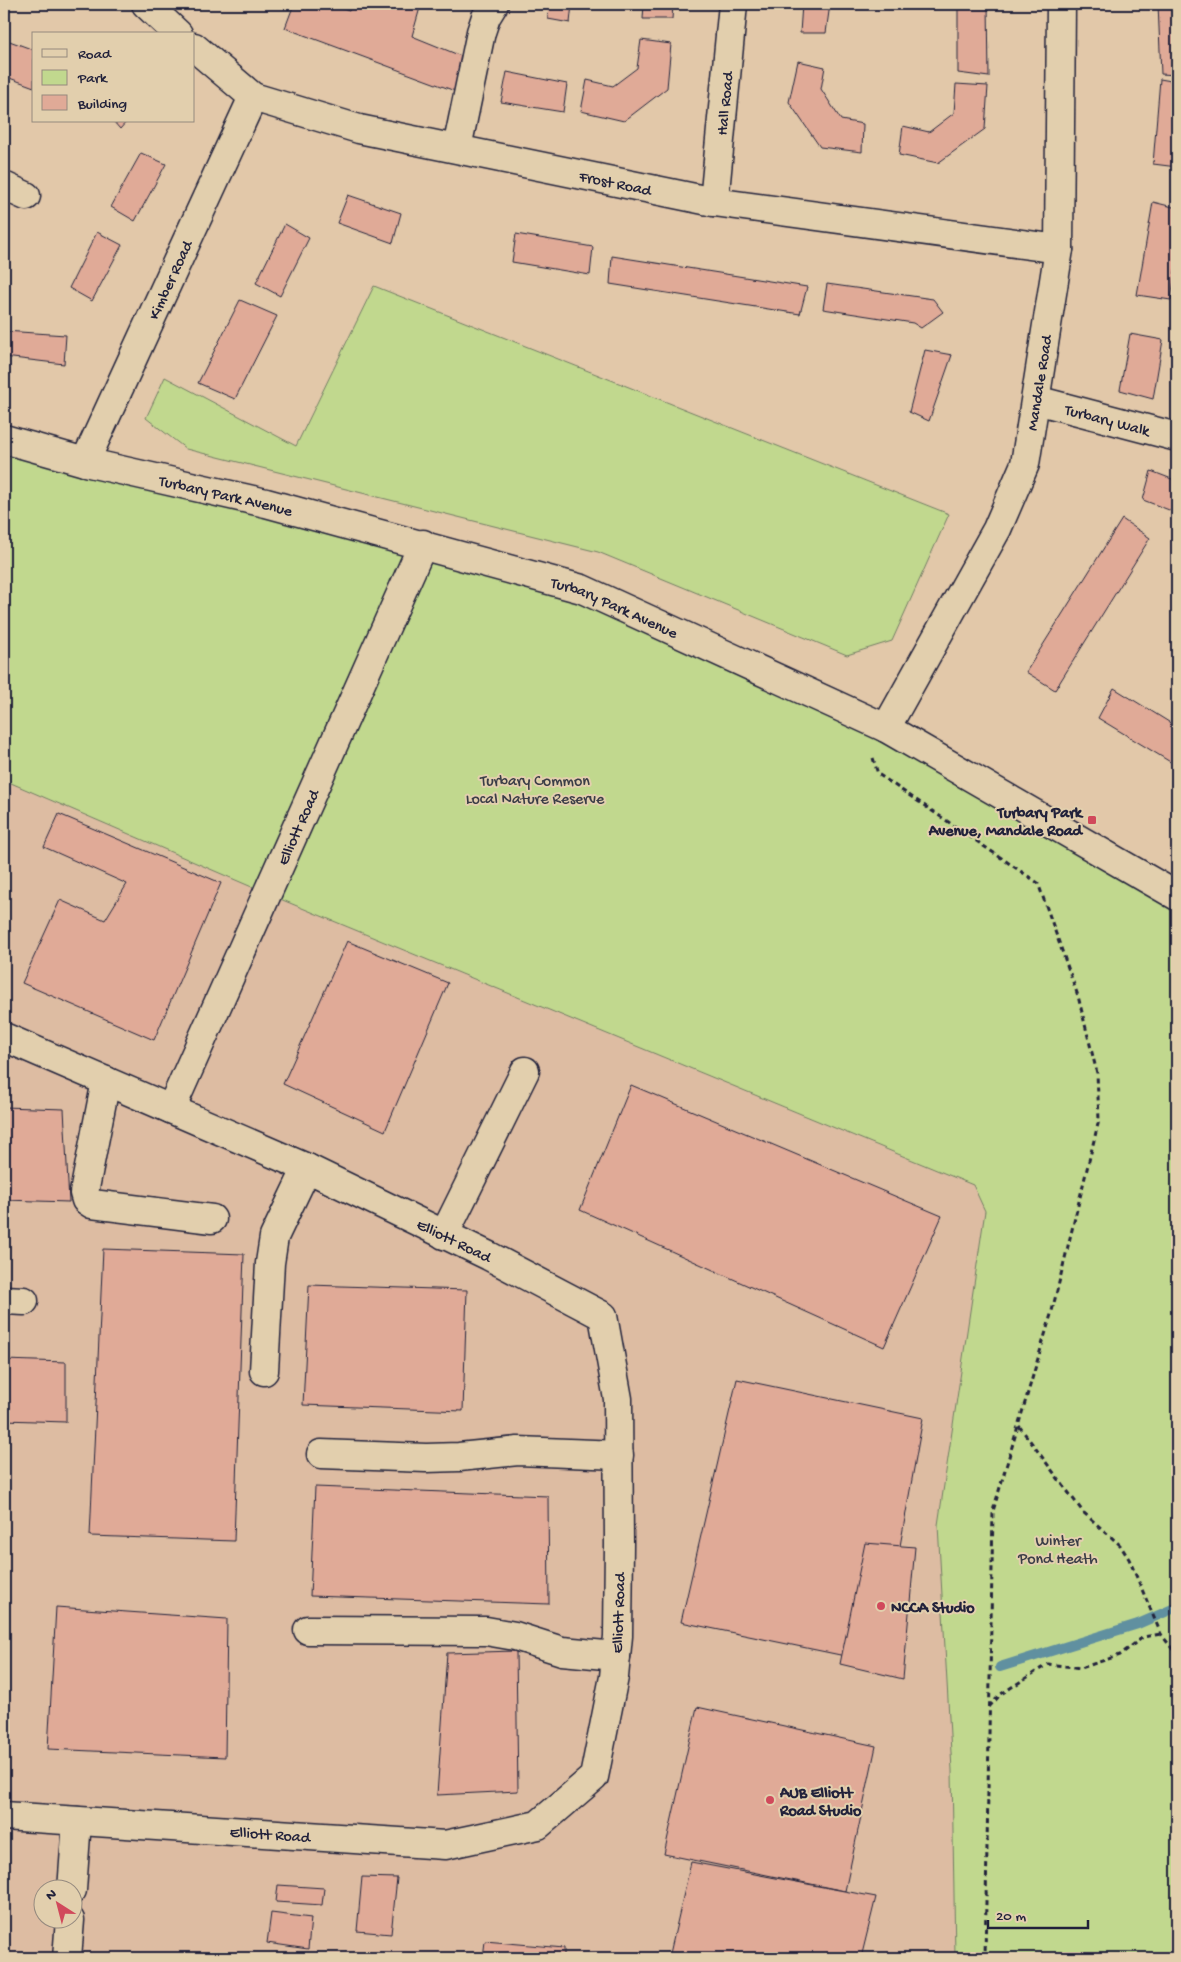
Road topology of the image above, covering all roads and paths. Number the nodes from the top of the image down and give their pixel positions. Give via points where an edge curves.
1 (146, 4) edge
2 (494, 4) edge
3 (733, 4) edge
4 (1061, 4) edge
5 (176, 32) edge
6 (195, 48) edge
7 (253, 97) junction
8 (457, 148) junction
9 (714, 202) junction
10 (1059, 249) junction
11 (1036, 400) junction
12 (1177, 438) edge
13 (4, 439) edge
14 (85, 462) junction
15 (423, 544) junction
16 (862, 717) junction
17 (886, 728) junction
18 (1177, 896) edge
19 (4, 1036) edge
20 (525, 1071) dead end
21 (106, 1081) junction
22 (171, 1109) junction
23 (307, 1168) junction
24 (212, 1219) dead end
25 (444, 1235) junction
26 (264, 1371) dead end
27 (1019, 1426) junction
28 (321, 1454) dead end
29 (619, 1455) junction
30 (308, 1630) dead end
31 (1161, 1634) junction
32 (1177, 1655) edge
33 (616, 1656) junction
34 (988, 1707) junction
35 (4, 1816) edge
36 (76, 1821) junction
37 (73, 1880) edge
38 (69, 1930) edge
39 (67, 1958) edge
40 (985, 1958) edge

1 - 5 street
2 - 8 street via 481,32
3 - 9 street, Hall Road
4 - 10 street, Mandale Road
6 - 7 street, Frost Road
7 - 8 street, Frost Road via 359,129
7 - 14 street, Kimber Road
8 - 9 street, Frost Road
9 - 10 street, Frost Road
10 - 11 street, Mandale Road
11 - 12 street, Turbary Walk
11 - 17 street, Mandale Road via 1025,464 997,529
13 - 14 street, Turbary Park Avenue
14 - 15 street, Turbary Park Avenue via 266,503
15 - 16 street, Turbary Park Avenue via 582,589
15 - 22 street, Elliott Road
16 - 17 street, Turbary Park Avenue
16 - 27 path via 878,774 1038,883 1078,996 1097,1073 1099,1120 1052,1311
17 - 18 street, Turbary Park Avenue
19 - 21 street, Elliott Road
20 - 25 street
21 - 22 street, Elliott Road
21 - 24 street via 84,1193 86,1200 92,1204
22 - 23 street, Elliott Road
23 - 25 street, Elliott Road
23 - 26 street via 274,1236
25 - 29 street, Elliott Road via 603,1316 618,1399
27 - 31 path via 1083,1512 1120,1545
27 - 34 path via 994,1511
28 - 29 street via 426,1458 518,1451
29 - 33 street, Elliott Road
30 - 33 street via 486,1631 515,1636 562,1652
31 - 32 path
31 - 34 path via 1143,1637 1120,1655 1081,1668 1048,1664 1001,1694
33 - 36 street, Elliott Road via 594,1776 538,1825 445,1845
34 - 40 path
35 - 36 street, Elliott Road
36 - 37 street
38 - 39 street

